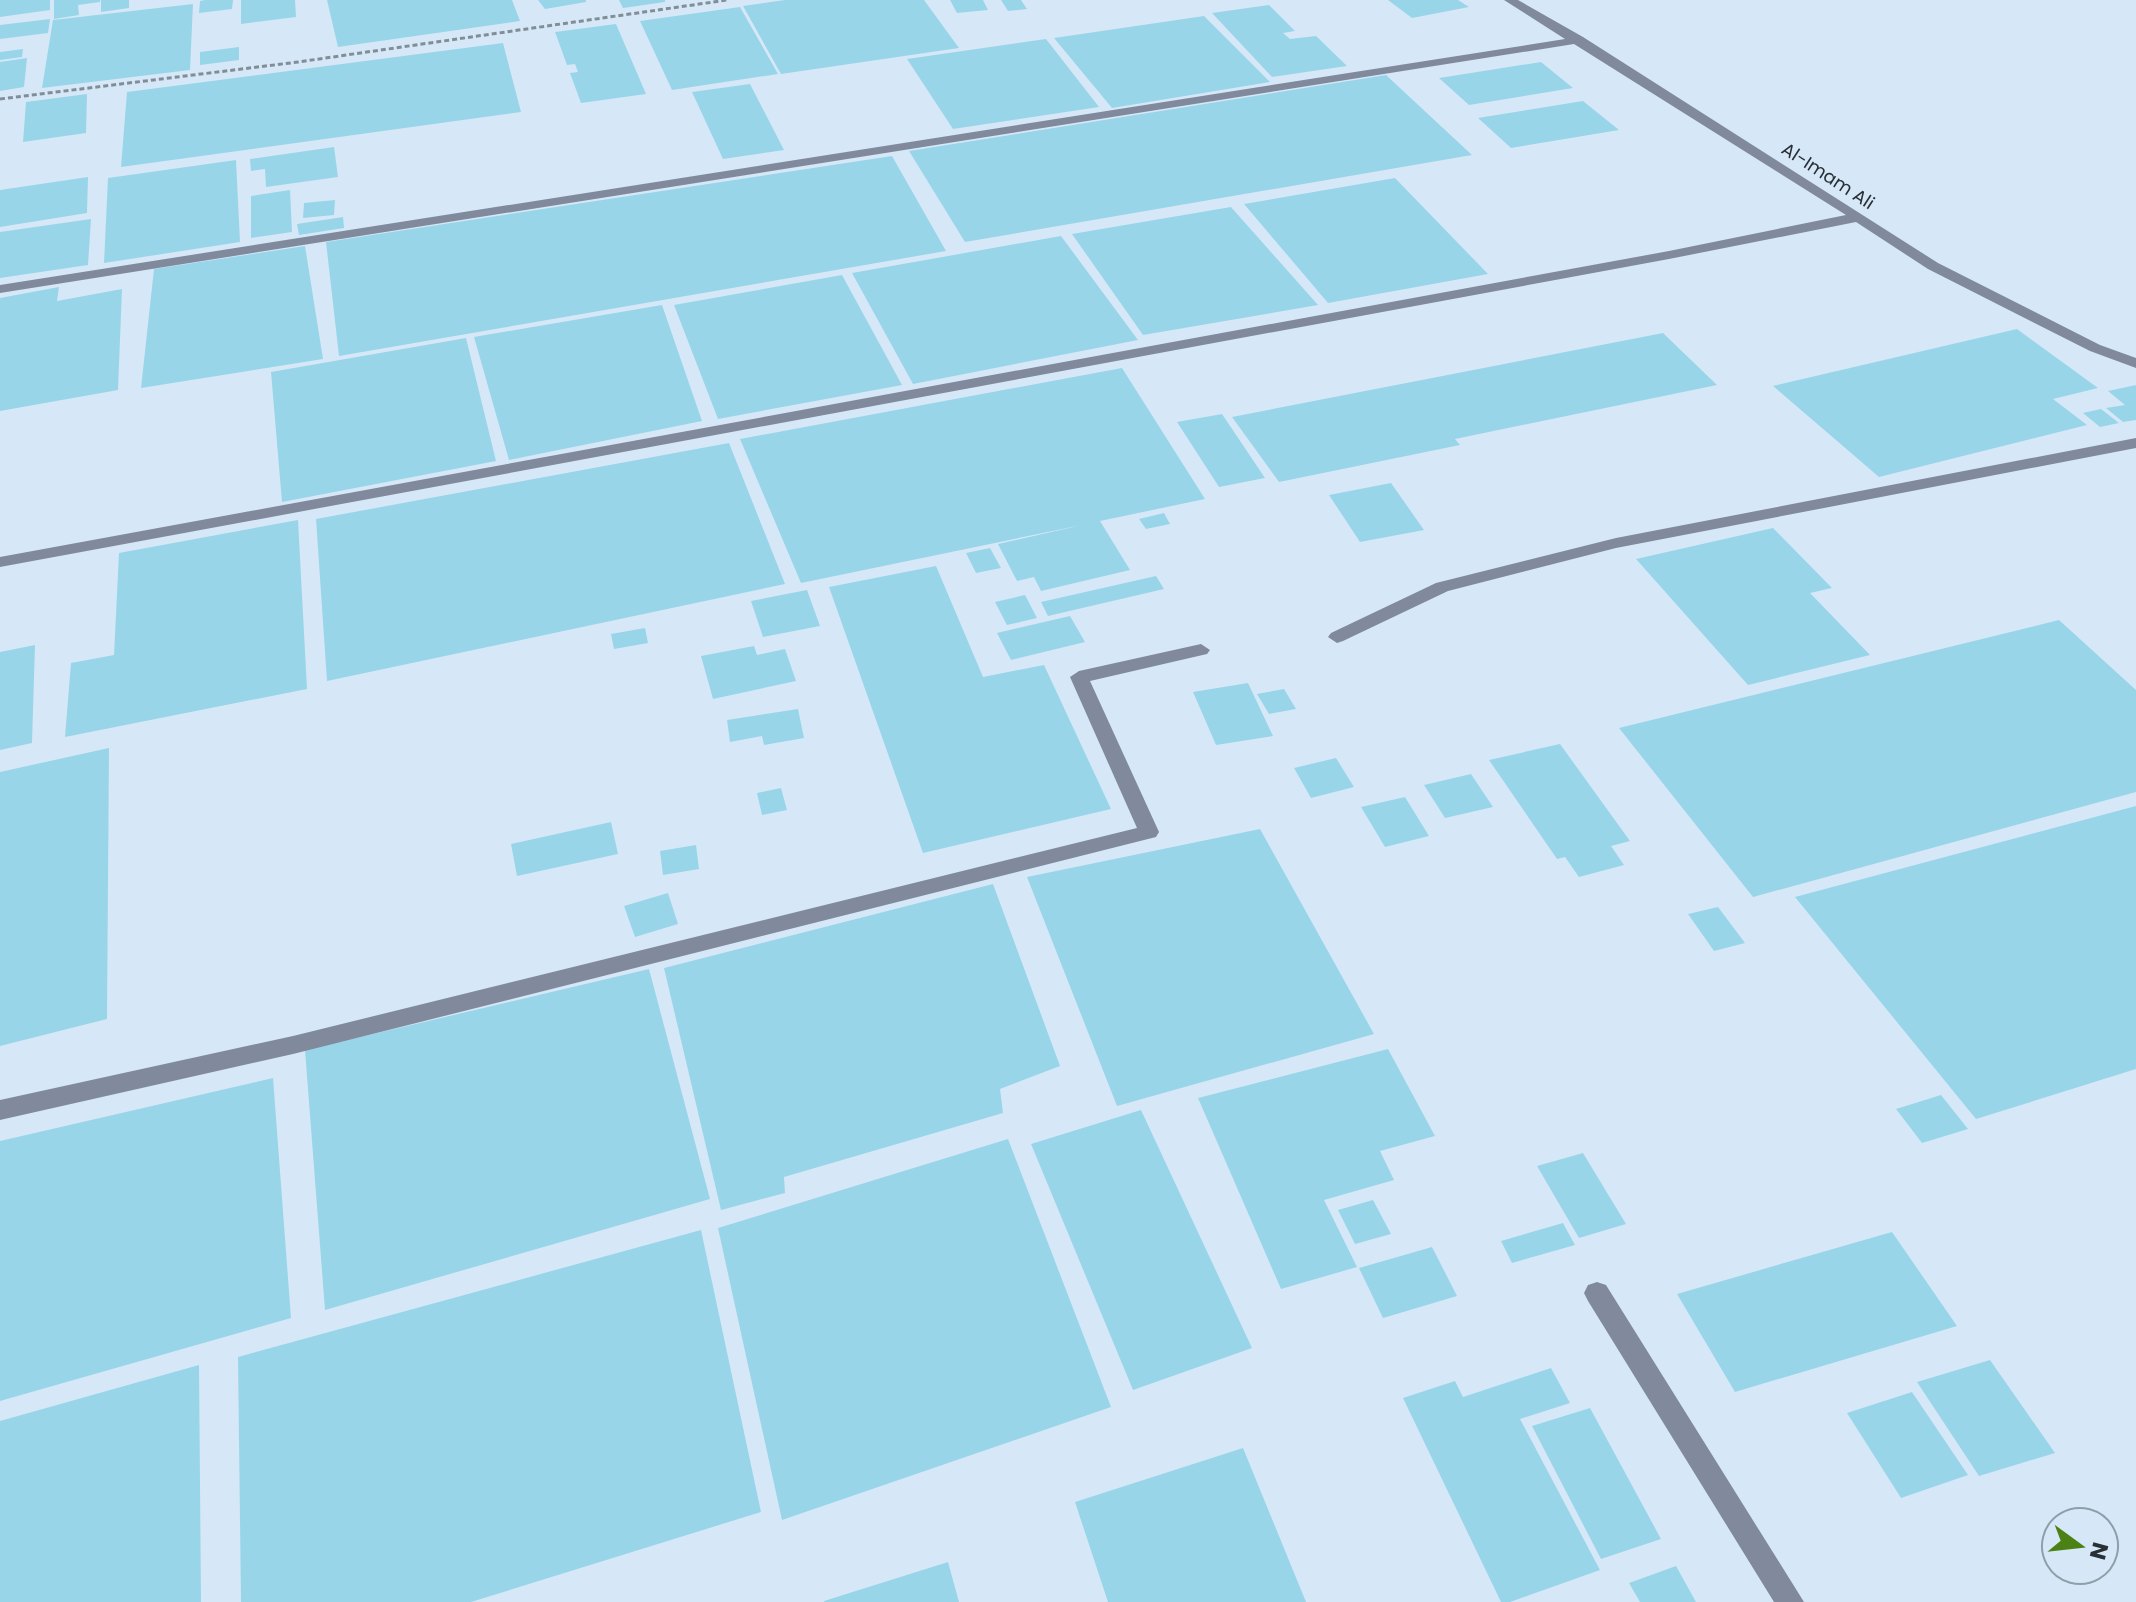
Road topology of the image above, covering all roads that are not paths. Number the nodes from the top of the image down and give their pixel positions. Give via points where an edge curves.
1 (1510, 0) edge
2 (1579, 40) junction
3 (1859, 217) junction
4 (0, 289) edge
5 (2136, 363) edge
6 (2136, 443) edge
7 (0, 562) edge
8 (1337, 637) dead end
9 (1201, 650) dead end
10 (0, 1110) edge
11 (1597, 1293) dead end
12 (1790, 1602) edge

1 - 2 street, Al-Imam Ali
2 - 3 street, Al-Imam Ali
2 - 4 street
3 - 5 street, Al-Imam Ali via 1933,266 2095,348
3 - 7 street
6 - 8 street via 1616,543 1442,587
9 - 10 street via 1079,677 1149,832 293,1045
11 - 12 street

